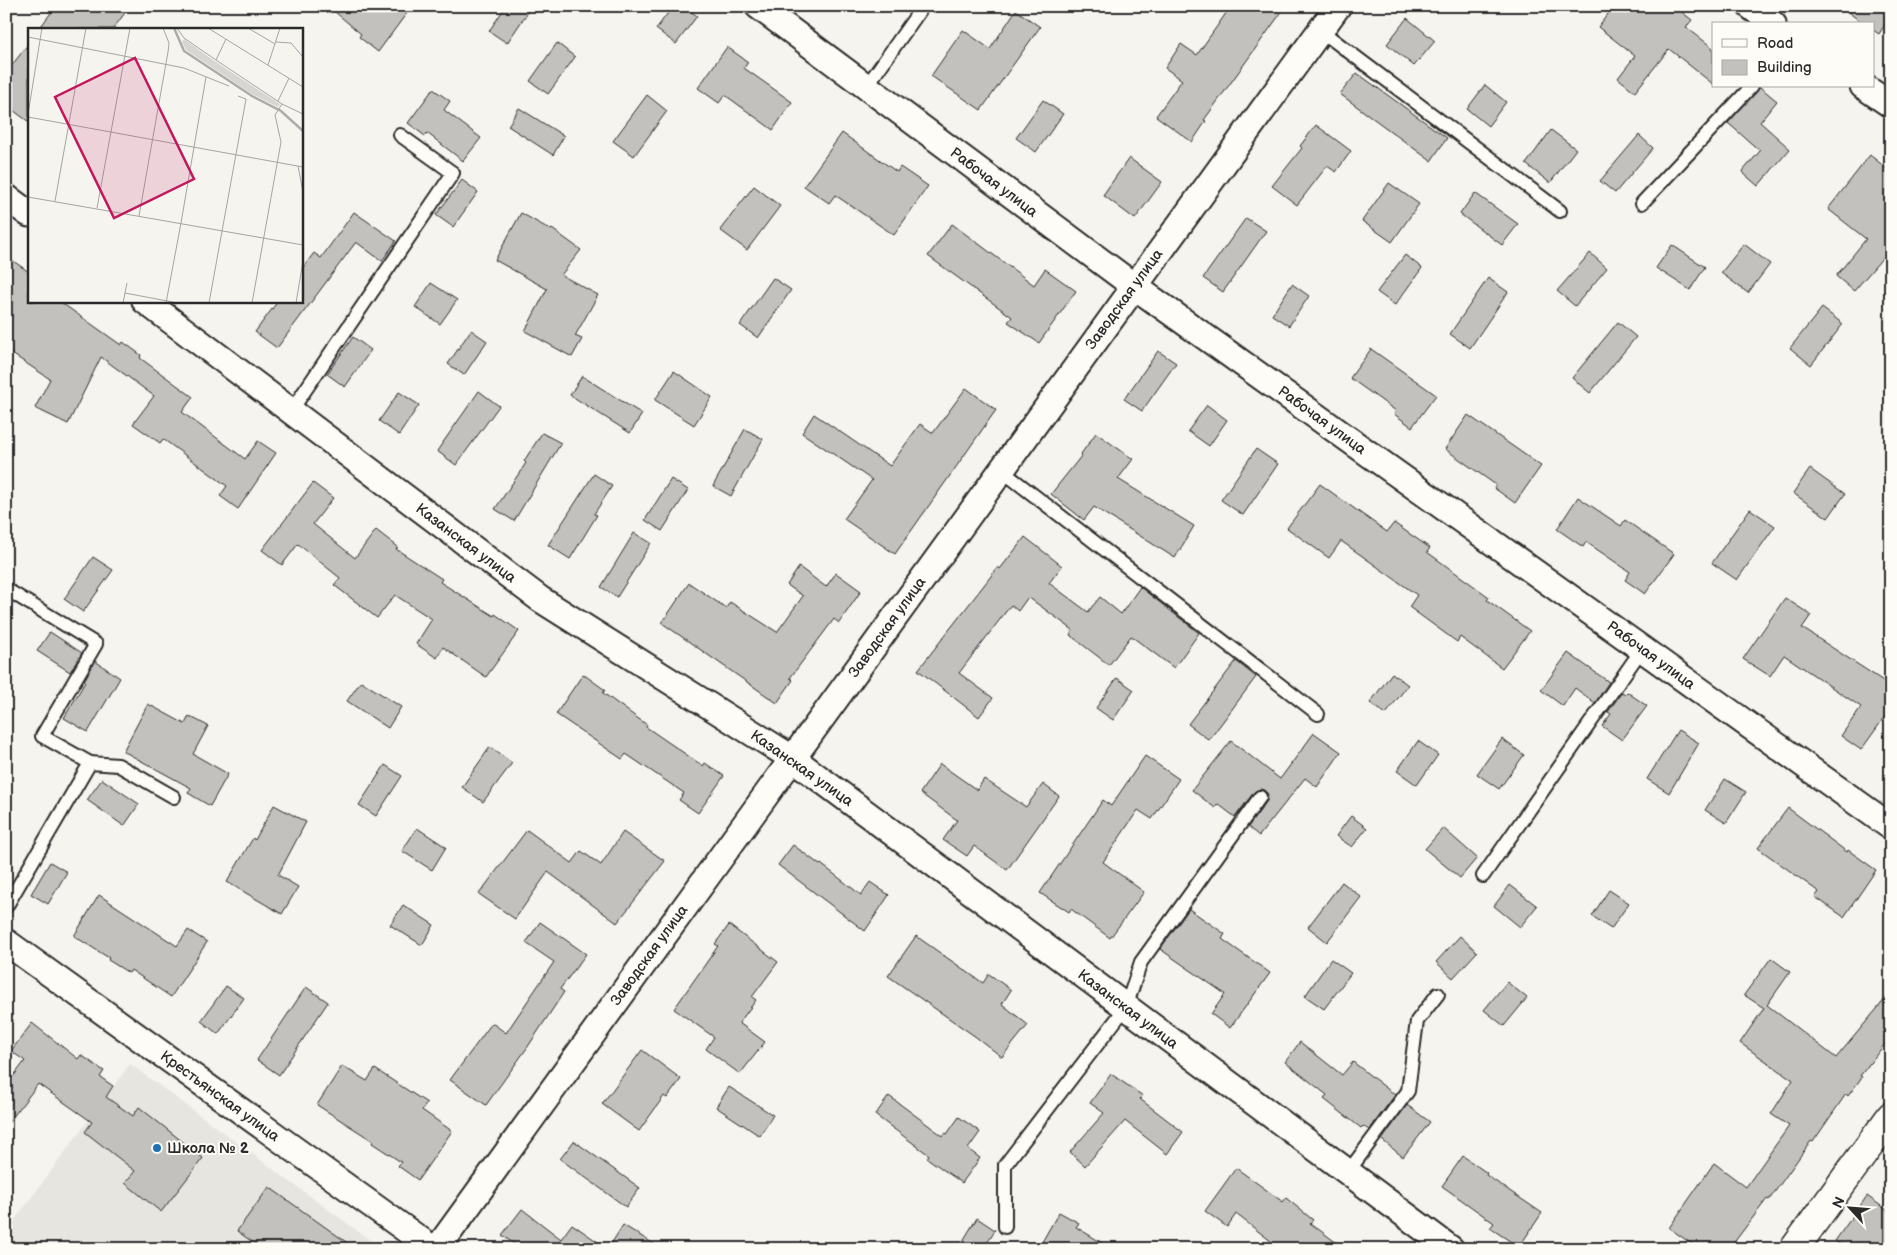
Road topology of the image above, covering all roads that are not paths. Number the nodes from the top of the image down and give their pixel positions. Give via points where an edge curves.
1 (758, 6) edge
2 (923, 6) edge
3 (1338, 6) edge
4 (1750, 6) edge
5 (1770, 22) edge
6 (1320, 30) junction
7 (866, 87) junction
8 (1750, 88) edge
9 (1866, 88) edge
10 (1891, 106) edge
11 (400, 135) dead end
12 (6, 197) edge
13 (1642, 203) dead end
14 (1560, 211) dead end
15 (28, 213) edge
16 (1134, 286) junction
17 (146, 302) edge
18 (291, 411) junction
19 (1001, 470) junction
20 (6, 589) edge
21 (1642, 649) junction
22 (1318, 714) dead end
23 (792, 758) junction
24 (90, 763) junction
25 (1260, 796) dead end
26 (174, 797) dead end
27 (1891, 827) edge
28 (1483, 876) dead end
29 (6, 907) edge
30 (6, 942) edge
31 (1438, 994) dead end
32 (1126, 1007) junction
33 (1891, 1116) edge
34 (1348, 1172) junction
35 (1005, 1227) dead end
36 (433, 1249) edge
37 (437, 1249) edge
38 (1451, 1249) edge
39 (1794, 1249) edge

1 - 7 street, Рабочая улица
2 - 7 lane
3 - 6 street, Заводская улица
4 - 5 street
6 - 14 lane
6 - 16 street, Заводская улица
7 - 16 street, Рабочая улица
8 - 13 lane
9 - 10 street
11 - 18 lane via 453,173
12 - 15 street
16 - 19 street, Заводская улица
16 - 21 street, Рабочая улица
17 - 18 street, Казанская улица
18 - 23 street, Казанская улица via 540,599
19 - 22 lane
19 - 23 street, Заводская улица
20 - 24 lane via 96,644 42,736
21 - 27 street, Рабочая улица
21 - 28 lane
23 - 32 street, Казанская улица
23 - 37 street, Заводская улица
24 - 26 lane via 118,765
24 - 29 lane
25 - 32 lane via 1141,962
30 - 36 street, Крестьянская улица
31 - 34 lane via 1417,1020 1408,1091
32 - 34 street, Казанская улица
32 - 35 lane via 1006,1165
33 - 39 main road
34 - 38 street, Казанская улица

